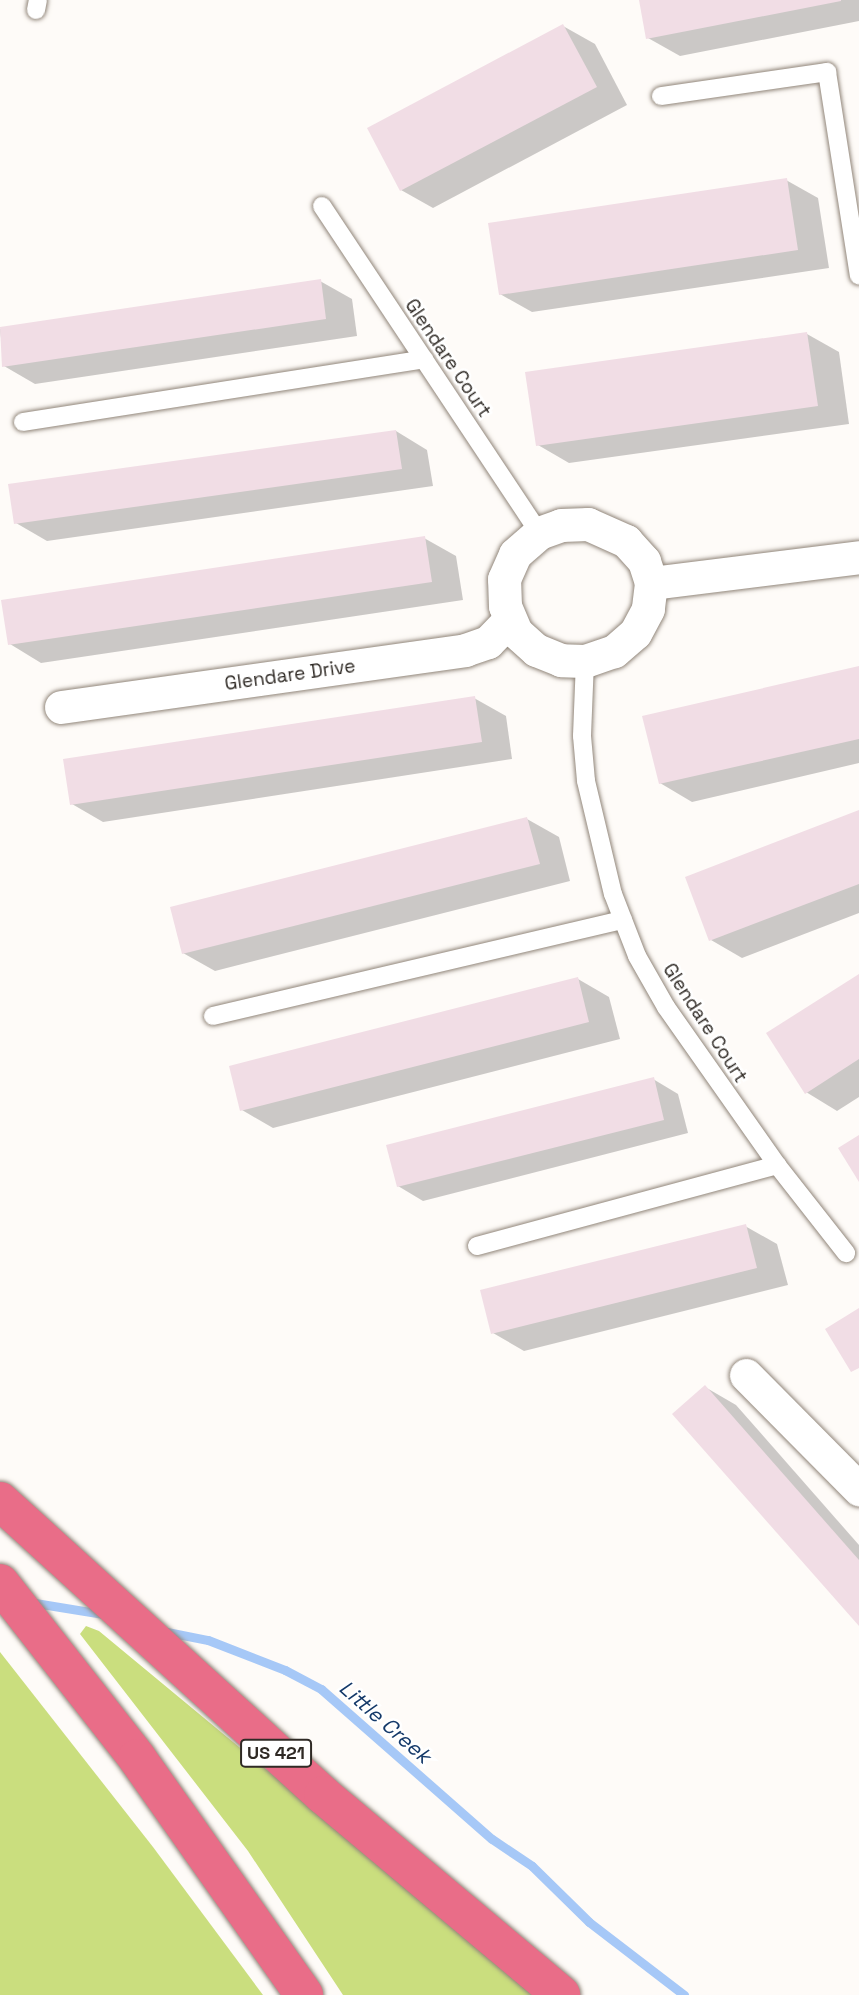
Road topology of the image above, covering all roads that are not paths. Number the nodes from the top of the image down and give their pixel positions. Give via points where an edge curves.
1 (661, 96) dead end
2 (322, 206) dead end
3 (859, 276) edge
4 (424, 359) junction
5 (23, 422) dead end
6 (539, 533) junction
7 (859, 557) edge
8 (651, 583) junction
9 (509, 620) junction
10 (584, 661) junction
11 (61, 707) dead end
12 (623, 920) junction
13 (213, 1016) dead end
14 (776, 1165) junction
15 (477, 1247) dead end
16 (846, 1253) dead end
17 (746, 1375) dead end
18 (847, 1457) edge
19 (859, 1489) edge
20 (0, 1501) edge
21 (0, 1583) edge
22 (304, 1995) edge
23 (561, 1995) edge

1 - 3 lane via 827,72
2 - 4 lane, Glendare Court
4 - 5 lane
4 - 6 lane, Glendare Court
6 - 8 street via 561,525 588,524 614,533 644,561
6 - 9 street via 524,543 509,566 503,593
7 - 8 street
8 - 10 street via 648,609 635,633 614,651
9 - 10 street via 536,650 561,660
9 - 11 street, Glendare Drive via 488,642 465,650
10 - 12 lane, Glendare Court via 586,781
12 - 13 lane
12 - 14 lane, Glendare Court via 666,1007
14 - 15 lane
14 - 16 lane, Glendare Court
17 - 18 street
18 - 19 street
20 - 23 highway, US 421 via 323,1795
21 - 22 highway via 137,1758

